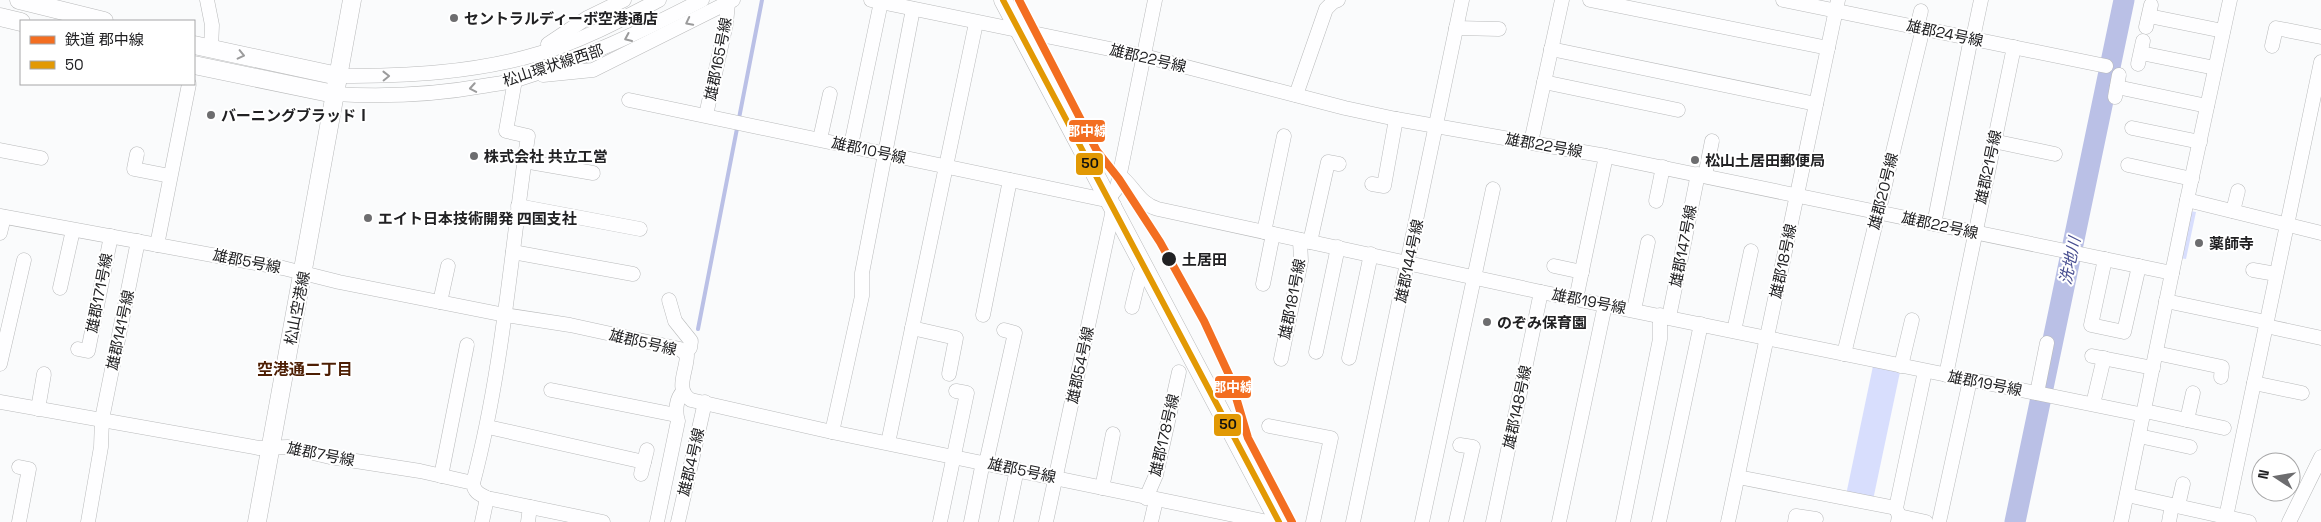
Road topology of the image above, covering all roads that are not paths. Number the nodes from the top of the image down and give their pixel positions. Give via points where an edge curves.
1 (19, 0) edge
2 (207, 0) edge
3 (352, 0) edge
4 (624, 0) edge
5 (659, 0) edge
6 (702, 0) edge
7 (1004, 0) edge
8 (1155, 0) edge
9 (1462, 0) edge
10 (1562, 0) edge
11 (1590, 0) edge
12 (1783, 0) edge
13 (1981, 0) edge
14 (2230, 0) edge
15 (730, 1) edge
16 (876, 1) edge
17 (1333, 1) edge
18 (1837, 5) edge
19 (913, 9) junction
20 (1921, 11) dead end
21 (2148, 16) dead end
22 (0, 17) edge
23 (100, 20) edge
24 (20, 22) edge
25 (976, 23) junction
26 (1456, 28) junction
27 (1920, 28) junction
28 (1499, 29) dead end
29 (2223, 31) junction
30 (1020, 32) junction
31 (2321, 37) edge
32 (1972, 38) junction
33 (2272, 46) dead end
34 (2014, 47) junction
35 (1828, 48) junction
36 (199, 49) edge
37 (1551, 49) junction
38 (2141, 53) dead end
39 (1144, 56) junction
40 (516, 60) junction
41 (195, 65) edge
42 (2106, 66) dead end
43 (2215, 68) junction
44 (2320, 71) edge
45 (338, 76) junction
46 (521, 78) junction
47 (1544, 82) junction
48 (189, 85) edge
49 (2117, 86) dead end
50 (334, 94) junction
51 (830, 94) dead end
52 (1296, 95) junction
53 (629, 100) dead end
54 (1816, 104) junction
55 (2207, 106) junction
56 (1678, 110) dead end
57 (2316, 113) edge
58 (706, 115) junction
59 (1396, 119) junction
60 (1436, 126) junction
61 (2132, 128) dead end
62 (1284, 136) dead end
63 (820, 139) junction
64 (1712, 141) dead end
65 (1994, 141) junction
66 (1531, 142) junction
67 (2200, 142) junction
68 (851, 146) junction
69 (0, 150) edge
70 (885, 153) junction
71 (137, 154) dead end
72 (2055, 154) dead end
73 (1606, 156) junction
74 (33, 160) dead end
75 (524, 161) junction
76 (1339, 164) dead end
77 (2128, 166) dead end
78 (946, 167) junction
79 (1663, 168) junction
80 (593, 173) dead end
81 (1701, 175) junction
82 (170, 176) junction
83 (2192, 179) junction
84 (1010, 180) junction
85 (1372, 184) dead end
86 (1493, 189) dead end
87 (2238, 191) dead end
88 (1115, 192) junction
89 (1797, 194) junction
90 (2188, 200) junction
91 (1656, 201) dead end
92 (518, 206) junction
93 (2233, 211) junction
94 (1878, 212) junction
95 (2, 217) edge
96 (1934, 224) junction
97 (2287, 224) junction
98 (73, 230) junction
99 (631, 231) dead end
100 (0, 233) edge
101 (1269, 233) junction
102 (1975, 233) junction
103 (2321, 233) edge
104 (111, 236) junction
105 (138, 241) junction
106 (1305, 241) junction
107 (1648, 242) dead end
108 (157, 245) junction
109 (1338, 248) junction
110 (1751, 251) dead end
111 (513, 252) junction
112 (1371, 254) junction
113 (2105, 259) junction
114 (24, 260) dead end
115 (1409, 263) junction
116 (448, 266) dead end
117 (1554, 266) dead end
118 (2139, 266) junction
119 (1145, 268) junction
120 (2253, 270) dead end
121 (1582, 272) junction
122 (2172, 273) junction
123 (304, 274) junction
124 (633, 274) dead end
125 (2276, 274) junction
126 (1474, 277) junction
127 (1263, 284) dead end
128 (60, 288) dead end
129 (1541, 292) junction
130 (1576, 299) junction
131 (669, 300) dead end
132 (2166, 301) junction
133 (440, 302) junction
134 (1605, 305) junction
135 (1132, 307) dead end
136 (1634, 310) junction
137 (505, 315) junction
138 (983, 315) dead end
139 (1664, 316) junction
140 (1912, 320) dead end
141 (1701, 324) junction
142 (2266, 324) junction
143 (912, 328) junction
144 (1004, 330) dead end
145 (1734, 331) junction
146 (1766, 338) junction
147 (2321, 338) edge
148 (2047, 343) dead end
149 (468, 345) dead end
150 (83, 350) dead end
151 (686, 352) junction
152 (1278, 352) dead end
153 (1316, 352) dead end
154 (2156, 353) junction
155 (1844, 354) junction
156 (1349, 358) dead end
157 (0, 364) edge
158 (947, 365) dead end
159 (1901, 366) junction
160 (2153, 368) junction
161 (1925, 371) junction
162 (44, 374) dead end
163 (1946, 376) junction
164 (2221, 377) dead end
165 (1174, 378) dead end
166 (1970, 380) junction
167 (2254, 383) junction
168 (551, 390) dead end
169 (956, 391) dead end
170 (683, 392) junction
171 (2040, 393) junction
172 (2193, 393) dead end
173 (2302, 393) dead end
174 (0, 402) edge
175 (705, 402) junction
176 (2094, 404) junction
177 (38, 409) junction
178 (2144, 413) junction
179 (676, 414) junction
180 (102, 419) junction
181 (2187, 420) junction
182 (2220, 425) dead end
183 (1269, 426) dead end
184 (488, 427) junction
185 (832, 432) junction
186 (1113, 434) dead end
187 (2139, 436) junction
188 (888, 443) junction
189 (1460, 444) dead end
190 (271, 447) junction
191 (2190, 447) dead end
192 (953, 455) junction
193 (644, 462) dead end
194 (984, 462) junction
195 (2319, 466) edge
196 (19, 467) dead end
197 (1017, 469) junction
198 (441, 476) junction
199 (1056, 477) junction
200 (1738, 477) junction
201 (473, 483) junction
202 (2183, 484) dead end
203 (1102, 488) junction
204 (2127, 495) junction
205 (487, 498) junction
206 (1151, 499) junction
207 (2175, 506) junction
208 (530, 507) junction
209 (1898, 516) edge
210 (2226, 517) junction
211 (576, 519) edge
212 (1816, 519) dead end
213 (19, 522) edge
214 (88, 522) edge
215 (257, 522) edge
216 (482, 522) edge
217 (528, 522) edge
218 (604, 522) edge
219 (657, 522) edge
220 (678, 522) edge
221 (940, 522) edge
222 (971, 522) edge
223 (1006, 522) edge
224 (1046, 522) edge
225 (1152, 522) edge
226 (1268, 522) edge
227 (1279, 522) edge
228 (1313, 522) edge
229 (1353, 522) edge
230 (1422, 522) edge
231 (1456, 522) edge
232 (1493, 522) edge
233 (1559, 522) edge
234 (1622, 522) edge
235 (1659, 522) edge
236 (1728, 522) edge
237 (1795, 522) edge
238 (1926, 522) edge
239 (1939, 522) edge
240 (2121, 522) edge
241 (2169, 522) edge
242 (2249, 522) edge
243 (2290, 522) edge

1 - 23 main road
2 - 36 street via 212,25
3 - 45 main road, 松山空港線
4 - 40 street
5 - 40 street, 松山環状線西部 via 543,53
6 -> 46 street, 松山環状線西部 via 598,51
7 - 30 main road
8 - 39 street, 雄郡54号線
9 - 26 street, 雄郡144号線
10 - 37 street
11 - 35 street
12 - 18 street, 雄郡24号線
13 - 32 street
14 - 29 street
15 -> 46 street via 593,70
15 - 58 street, 雄郡165号線
16 - 19 street, 雄郡22号線
16 - 68 street
17 - 52 street via 1326,9
18 - 27 street, 雄郡24号線
18 - 35 street, 雄郡18号線
19 - 25 street, 雄郡22号線
19 - 70 street
20 - 27 street, 雄郡20号線
21 - 29 street
22 - 24 main road
25 - 30 street, 雄郡22号線
25 - 78 street
26 - 28 street
26 - 60 street, 雄郡144号線
27 - 32 street, 雄郡24号線
27 - 94 street, 雄郡20号線
29 - 43 street
30 - 39 street, 雄郡22号線
30 - 88 main road
31 - 33 street via 2276,28
32 - 34 street, 雄郡24号線
32 - 96 street
34 - 42 street, 雄郡24号線
34 - 65 street, 雄郡21号線
35 - 54 street, 雄郡18号線
36 -> 45 main road
37 - 47 street
37 - 54 street
38 - 43 street
39 - 52 street, 雄郡22号線
39 - 88 street, 雄郡54号線
45 -> 40 street, 松山環状線西部 via 449,73
41 - 50 main road
43 - 55 street
44 - 57 street
45 - 50 main road, 松山空港線
46 -> 50 street, 松山環状線西部 via 446,92 382,97
46 - 75 street via 506,131 528,136
47 - 56 street
47 - 66 street
48 - 82 street
49 - 55 street
50 - 123 main road, 松山空港線
51 - 63 street
52 - 59 street, 雄郡22号線
53 - 58 street, 雄郡10号線
54 - 89 street, 雄郡18号線
55 - 67 street
57 - 97 street
58 - 63 street, 雄郡10号線
59 - 60 street, 雄郡22号線
59 - 85 street via 1384,186
60 - 66 street, 雄郡22号線
60 - 115 street, 雄郡144号線
61 - 67 street
62 - 101 street
63 - 68 street, 雄郡10号線
64 - 81 street, 雄郡147号線
65 - 72 street
65 - 102 street, 雄郡21号線
66 - 73 street, 雄郡22号線
67 - 83 street
68 - 70 street, 雄郡10号線
69 - 74 street
70 - 78 street, 雄郡10号線
70 - 185 street via 862,273 862,296
71 - 82 street via 134,169
73 - 79 street, 雄郡22号線
73 - 121 street
75 - 80 street
75 - 92 street
76 - 106 street, 雄郡181号線 via 1328,162 1322,216
77 - 83 street
78 - 84 street, 雄郡10号線
78 - 143 street
79 - 81 street, 雄郡22号線
79 - 91 street
81 - 89 street, 雄郡22号線
81 - 139 street, 雄郡147号線
82 - 108 street
83 - 90 street
84 - 88 street, 雄郡10号線 via 1101,200
84 - 138 street via 982,287
86 - 126 street
87 - 93 street
88 - 101 street, 雄郡19号線 via 1128,181 1143,202 1158,209
88 - 119 main road
88 - 199 street, 雄郡54号線
89 - 94 street, 雄郡22号線
89 - 146 street, 雄郡18号線
90 - 93 street
90 - 122 street
92 - 99 street
92 - 111 street
93 - 97 street
94 - 96 street, 雄郡22号線
94 - 155 street, 雄郡20号線
95 - 98 street, 雄郡5号線
95 - 100 street
96 - 102 street, 雄郡22号線
97 - 103 street
97 - 125 street
98 - 104 street, 雄郡5号線
98 - 128 street
101 - 106 street, 雄郡19号線
101 - 127 street
102 - 113 street, 雄郡22号線
102 - 163 street, 雄郡21号線
104 - 105 street, 雄郡5号線
104 - 150 street, 雄郡171号線
105 - 108 street, 雄郡5号線
105 - 180 street, 雄郡141号線
106 - 109 street, 雄郡19号線
106 - 152 street, 雄郡181号線 via 1288,296
107 - 136 street
108 - 123 street, 雄郡5号線
109 - 112 street, 雄郡19号線
109 - 153 street
110 - 145 street
111 - 124 street
111 - 137 street
112 - 115 street, 雄郡19号線
112 - 156 street
113 - 118 street, 雄郡22号線
113 - 118 street via 2091,325 2124,332
114 - 157 street
115 - 126 street, 雄郡19号線
115 - 229 street, 雄郡144号線
116 - 133 street
117 - 121 street
118 - 122 street, 雄郡22号線
119 - 135 street via 1140,274
119 - 227 main road
120 - 125 street
121 - 130 street
122 - 132 street
123 - 133 street, 雄郡5号線
123 - 190 main road, 松山空港線
125 - 142 street
126 - 129 street, 雄郡19号線
126 - 230 street
129 - 130 street, 雄郡19号線
129 - 232 street, 雄郡148号線
130 - 134 street, 雄郡19号線
131 - 151 street via 675,321 691,341
132 - 142 street
132 - 154 street
133 - 137 street, 雄郡5号線
134 - 136 street, 雄郡19号線
134 - 233 street
136 - 139 street, 雄郡19号線
137 - 151 street, 雄郡5号線 via 570,325
137 - 184 street
139 - 141 street, 雄郡19号線
139 - 234 street, 雄郡147号線 via 1627,470
140 - 159 street
141 - 145 street, 雄郡19号線
141 - 235 street
142 - 147 street
142 - 167 street
143 - 158 street via 956,338
143 - 188 street
144 - 194 street via 1015,333 1006,403
145 - 146 street, 雄郡19号線
146 - 155 street, 雄郡19号線
146 - 200 street, 雄郡18号線
148 - 171 street
149 - 198 street
151 - 170 street, 雄郡5号線
154 - 160 street
154 - 164 street via 2222,367
155 - 159 street, 雄郡19号線
159 - 161 street, 雄郡19号線
160 - 176 street via 2098,357
160 - 178 street
161 - 163 street, 雄郡19号線
161 - 209 street
162 - 177 street
163 - 166 street, 雄郡19号線
165 - 206 street, 雄郡178号線 via 1160,430
166 - 171 street, 雄郡19号線
166 - 239 street
167 - 173 street
167 - 210 street
168 - 179 street
169 - 192 street via 967,393
170 - 175 street, 雄郡5号線 via 691,400
170 - 179 street via 679,395
171 - 176 street, 雄郡19号線
172 - 181 street
174 - 177 street, 雄郡7号線
175 - 185 street, 雄郡5号線
175 - 220 street, 雄郡4号線
176 - 178 street, 雄郡19号線
177 - 180 street, 雄郡7号線
178 - 181 street, 雄郡19号線
178 - 187 street
179 - 219 street via 678,421
180 - 190 street, 雄郡7号線 via 259,448
180 - 214 street, 雄郡141号線 via 101,447
181 - 182 street, 雄郡19号線
183 - 228 street via 1331,438
184 - 193 street
184 - 201 street
185 - 188 street, 雄郡5号線
186 - 203 street
187 - 191 street
187 - 204 street
188 - 192 street, 雄郡5号線
189 - 231 street via 1473,447
190 - 198 street, 雄郡7号線 via 288,447
190 - 215 main road, 松山空港線
192 - 194 street, 雄郡5号線
192 - 221 street
194 - 197 street, 雄郡5号線
194 - 222 street
195 - 243 street
196 - 213 street via 29,469
197 - 199 street, 雄郡5号線
197 - 223 street
198 - 201 street, 雄郡7号線
199 - 203 street, 雄郡5号線
199 - 224 street, 雄郡54号線
200 - 209 street
200 - 236 street, 雄郡18号線
201 - 205 street via 474,489
202 - 207 street
203 - 206 street, 雄郡5号線
204 - 207 street
204 - 240 street
205 - 208 street
205 - 216 street
206 - 225 street, 雄郡178号線
206 - 226 street, 雄郡5号線
207 - 210 street
207 - 241 street
208 - 211 street
208 - 217 street
209 - 238 street
210 - 242 street
211 - 218 street
212 - 237 street via 1796,516

